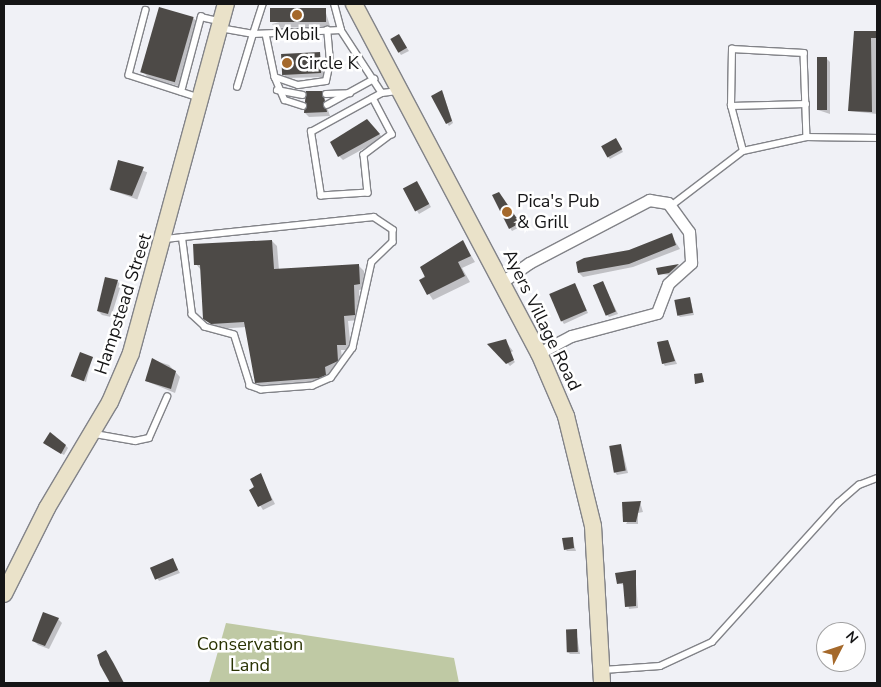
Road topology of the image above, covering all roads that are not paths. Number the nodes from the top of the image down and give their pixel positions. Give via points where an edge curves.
1 (226, 4) edge
2 (263, 4) edge
3 (334, 4) edge
4 (354, 4) edge
5 (146, 10) dead end
6 (220, 25) junction
7 (327, 30) junction
8 (341, 30) junction
9 (253, 34) junction
10 (266, 34) junction
11 (275, 77) junction
12 (374, 79) junction
13 (237, 87) dead end
14 (277, 90) junction
15 (400, 90) junction
16 (181, 92) junction
17 (350, 93) junction
18 (326, 94) dead end
19 (382, 94) junction
20 (303, 95) dead end
21 (202, 98) junction
22 (373, 98) junction
23 (806, 104) junction
24 (326, 105) dead end
25 (303, 106) dead end
26 (731, 106) junction
27 (807, 138) junction
28 (877, 138) edge
29 (743, 151) junction
30 (671, 206) junction
31 (182, 238) junction
32 (165, 239) junction
33 (502, 282) junction
34 (539, 353) junction
35 (167, 397) dead end
36 (92, 433) junction
37 (877, 478) edge
38 (4, 594) edge
39 (601, 677) edge

1 - 6 main road, Hampstead Street
2 - 9 lane
3 - 8 lane
4 - 15 main road, Ayers Village Road
5 - 16 lane via 129,75
6 - 9 lane
6 - 16 lane via 202,17
6 - 21 main road, Hampstead Street
7 - 8 lane
7 - 10 lane
7 - 11 lane via 330,62 326,81 298,85
8 - 12 lane
9 - 10 lane
9 - 13 lane
10 - 11 lane
11 - 14 lane
12 - 17 lane
12 - 19 lane
14 - 20 lane
14 - 25 lane via 290,103
15 - 19 lane
15 - 33 main road, Ayers Village Road
16 - 21 lane
17 - 18 lane
17 - 24 lane
19 - 22 lane
21 - 32 main road, Hampstead Street
22 - 22 lane via 312,132 321,196 368,193 364,155 392,134
23 - 26 lane
23 - 26 lane via 804,53 732,50
23 - 27 lane
26 - 29 lane
27 - 28 lane
27 - 29 lane
29 - 30 lane
30 - 33 street via 661,200 649,200 624,211
30 - 34 street via 689,232 691,263 668,284 662,307 640,321 557,341
31 - 31 lane via 374,217 393,230 392,242 372,262 353,348 331,378 312,386 261,390 250,386 234,335 205,327 192,315
31 - 32 lane
32 - 36 main road, Hampstead Street via 134,345
33 - 34 main road, Ayers Village Road
34 - 39 main road, Ayers Village Road via 566,416 589,498 596,551
35 - 36 lane via 149,438 134,441
36 - 38 main road, Hampstead Street
37 - 39 lane via 858,485 838,503 712,642 660,666

